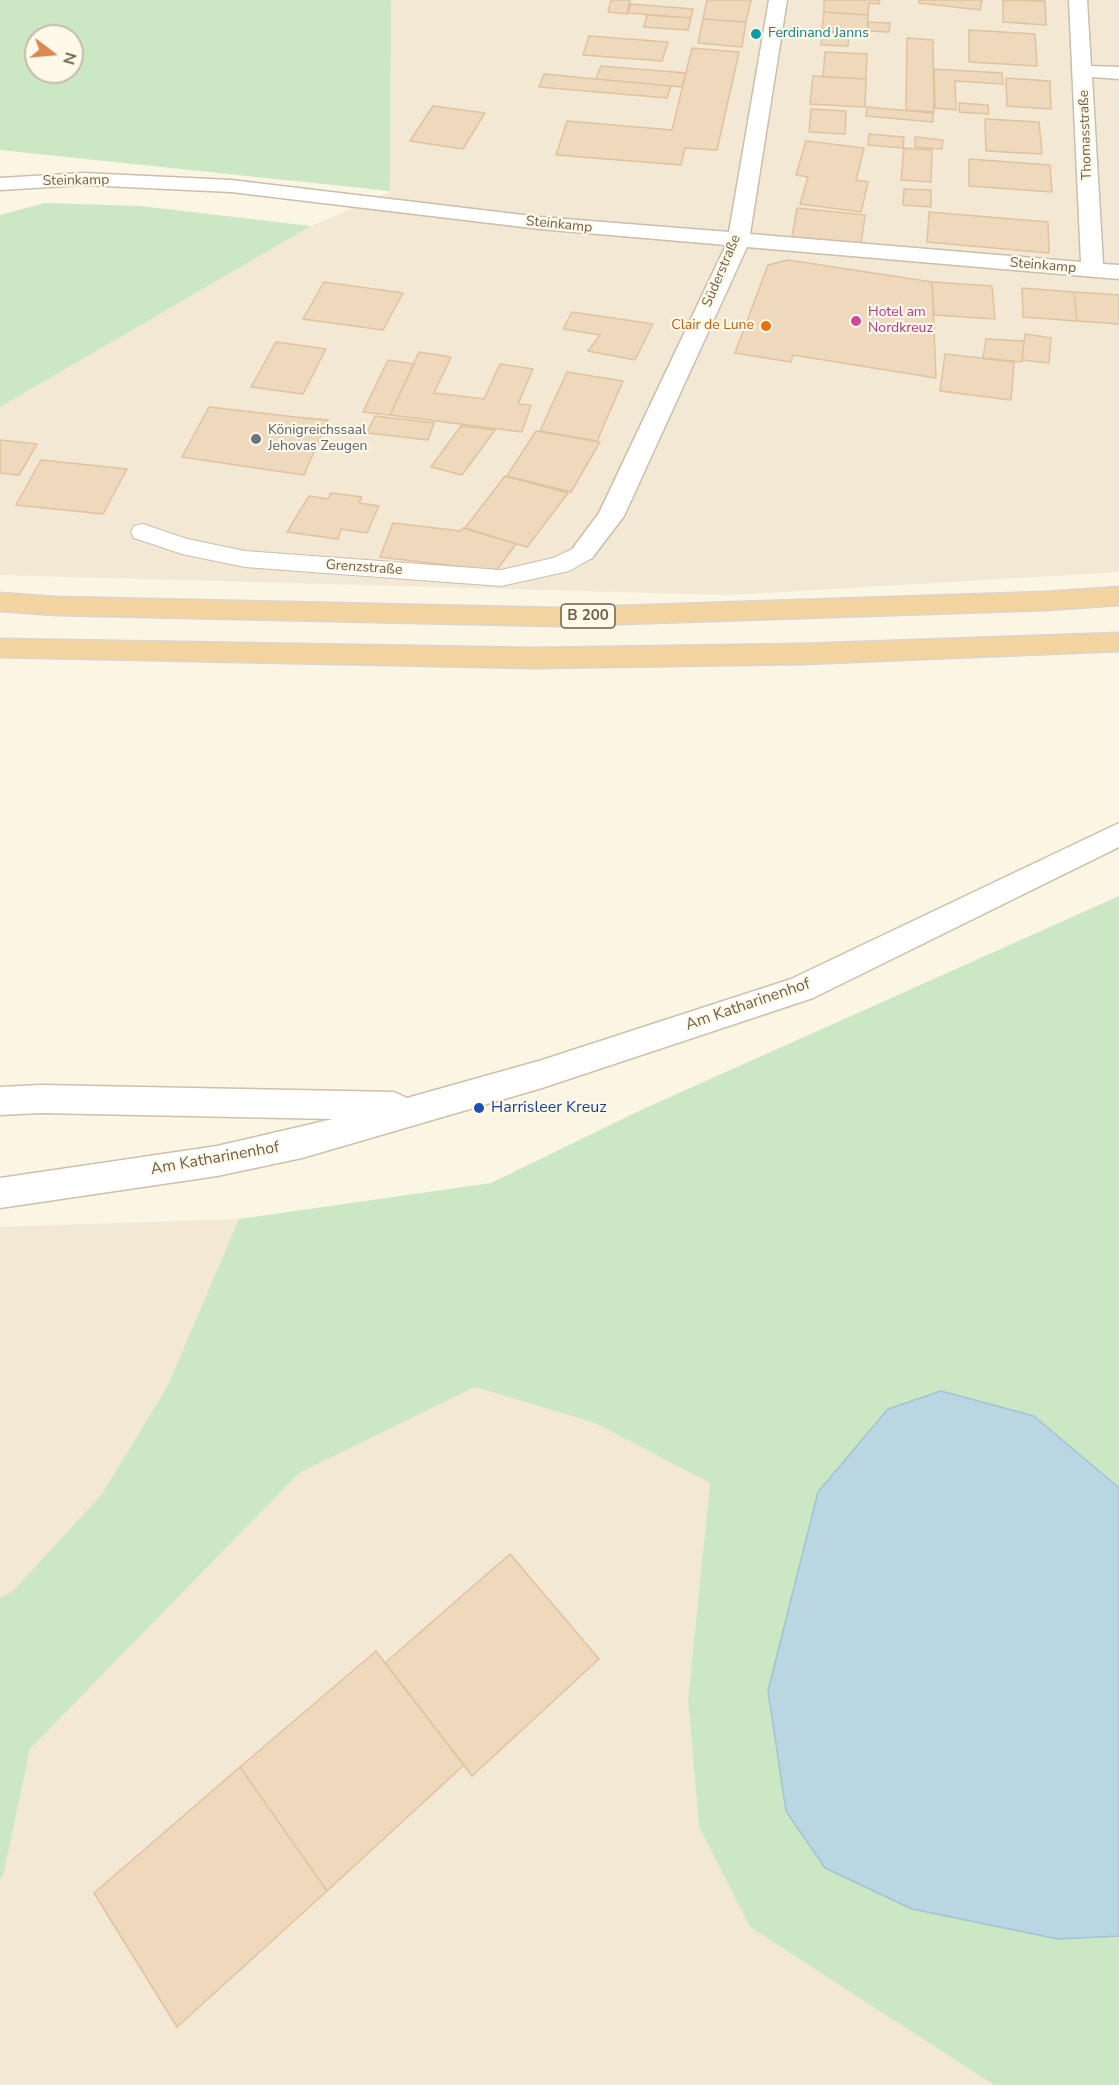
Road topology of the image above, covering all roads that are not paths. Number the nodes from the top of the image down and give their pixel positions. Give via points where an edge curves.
1 (778, 0) edge
2 (1078, 0) edge
3 (1083, 71) junction
4 (1119, 73) edge
5 (0, 184) edge
6 (738, 242) junction
7 (1092, 270) junction
8 (1119, 272) edge
9 (143, 532) dead end
10 (584, 552) joint
11 (1119, 596) edge
12 (0, 602) edge
13 (1119, 642) edge
14 (0, 648) edge
15 (1119, 834) edge
16 (0, 1101) edge
17 (426, 1106) junction
18 (0, 1192) edge

1 - 6 street, Süderstraße
2 - 3 street, Thomasstraße
3 - 4 street
3 - 7 street, Thomasstraße
5 - 6 street, Steinkamp via 83,179 231,186
6 - 7 street, Steinkamp
6 - 10 street, Süderstraße via 611,516
7 - 8 street, Steinkamp
9 - 10 lane, Grenzstraße via 182,546 245,559 501,578 560,565
11 - 12 highway, B 200 via 558,617
13 - 14 highway via 814,654 535,658
15 - 17 street, Am Katharinenhof via 802,989 542,1074
16 - 17 street, Am Katharinenhof
17 - 18 street, Am Katharinenhof via 302,1143 217,1161

